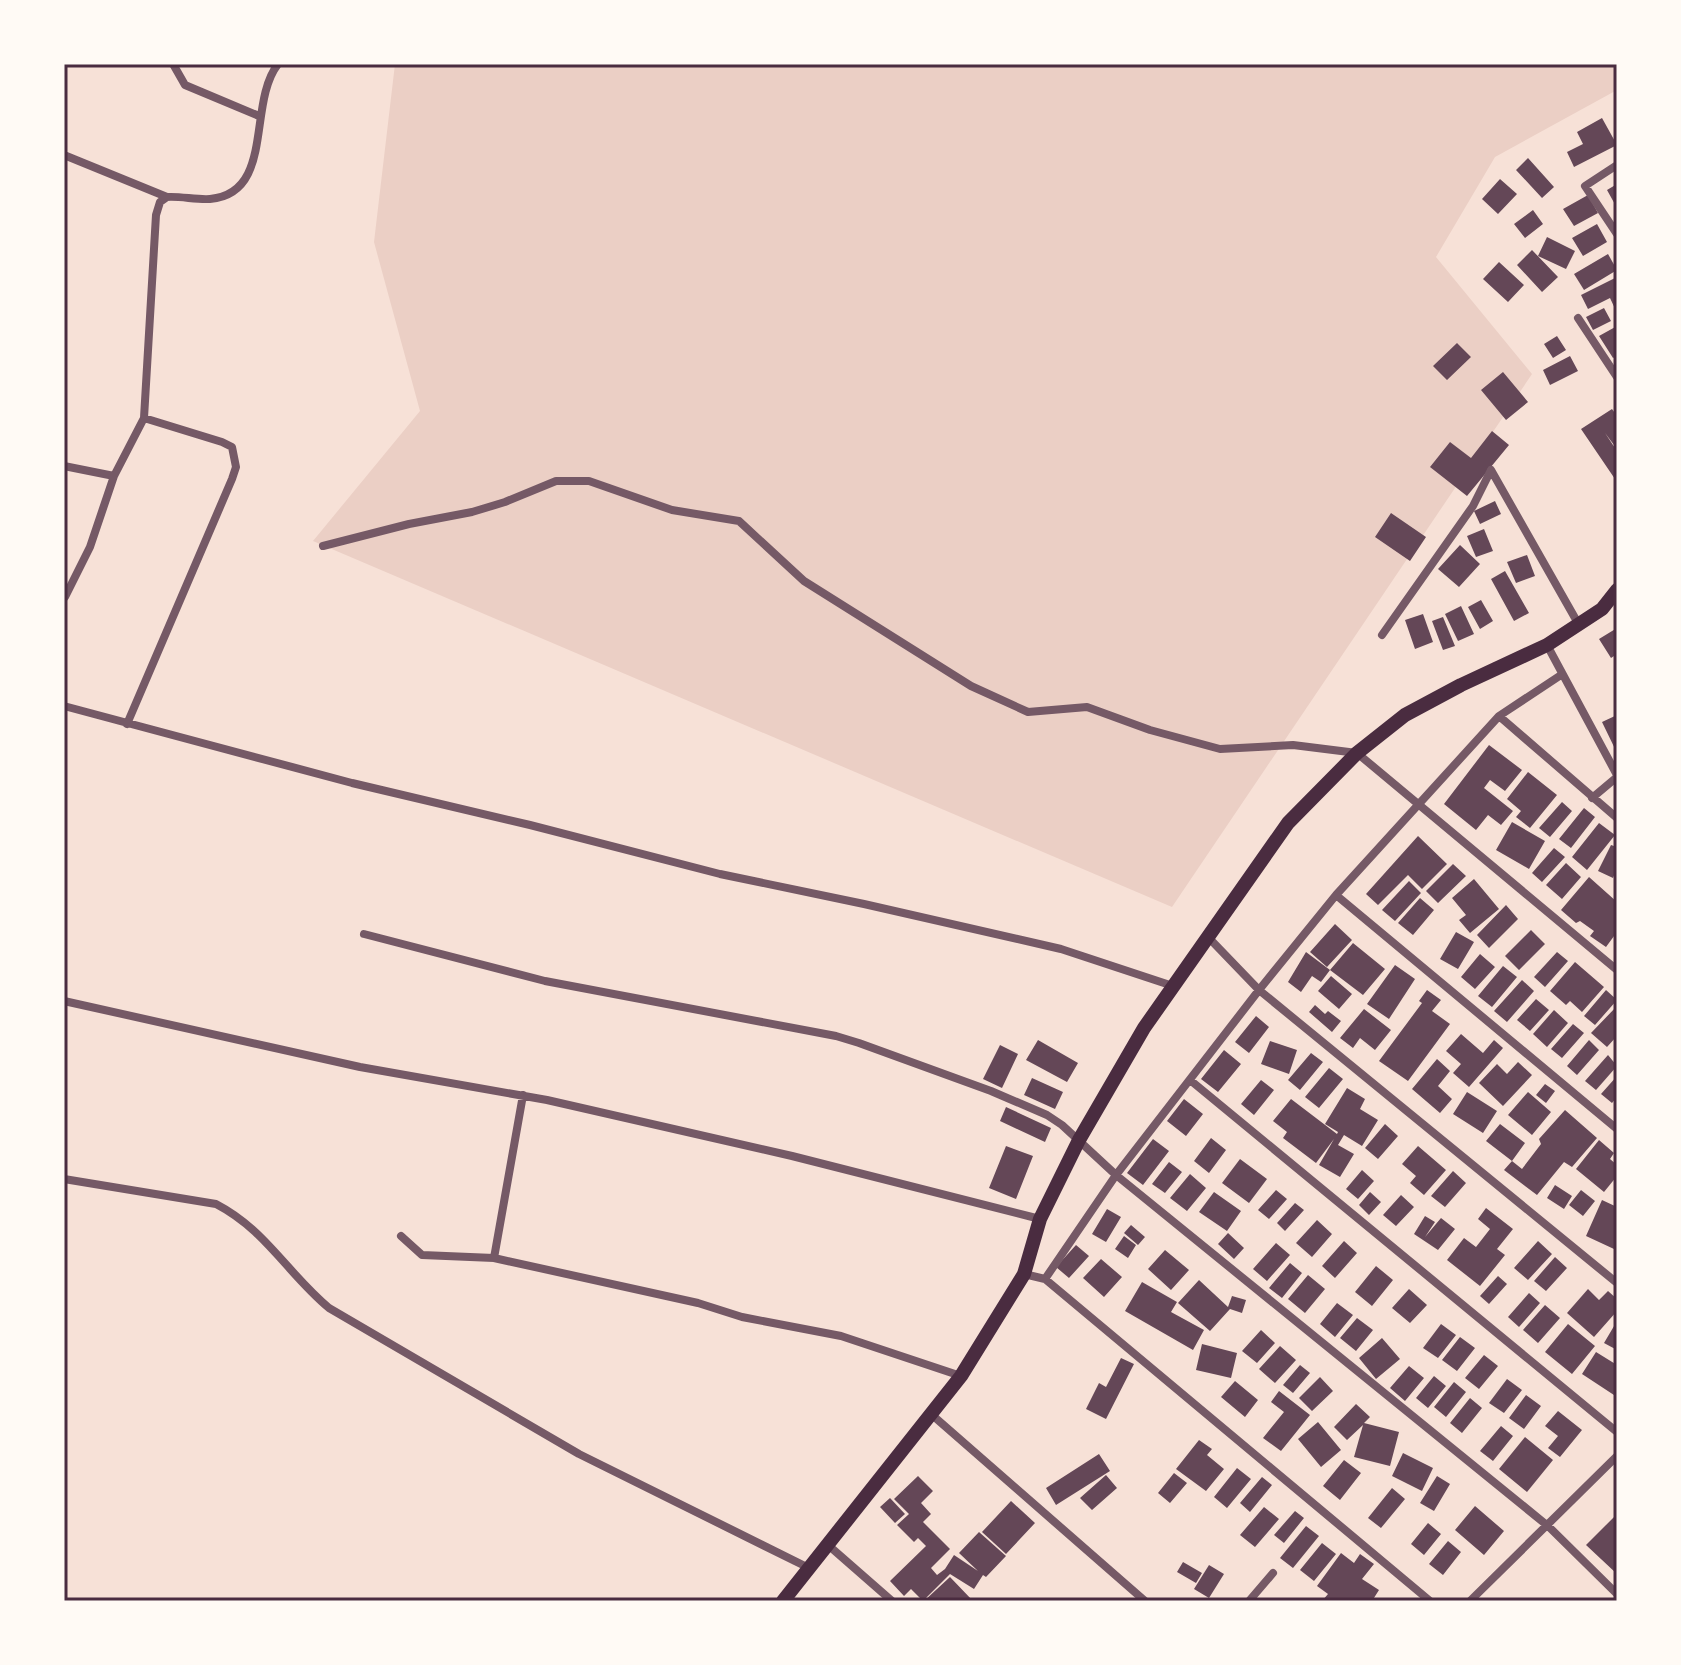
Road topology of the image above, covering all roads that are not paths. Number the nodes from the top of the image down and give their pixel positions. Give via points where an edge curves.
1 (173, 64) edge
2 (278, 64) edge
3 (259, 116) junction
4 (64, 155) edge
5 (1617, 165) edge
6 (167, 197) junction
7 (1617, 234) edge
8 (1578, 318) dead end
9 (1617, 377) edge
10 (144, 418) junction
11 (64, 466) edge
12 (114, 476) junction
13 (323, 546) dead end
14 (1617, 590) edge
15 (65, 597) edge
16 (1610, 608) edge
17 (1579, 625) junction
18 (1382, 635) dead end
19 (1547, 645) junction
20 (1561, 675) junction
21 (64, 706) edge
22 (1499, 716) junction
23 (127, 724) junction
24 (1357, 753) junction
25 (1617, 776) edge
26 (1592, 798) junction
27 (1420, 803) junction
28 (1617, 818) edge
29 (1336, 895) junction
30 (364, 934) dead end
31 (1208, 937) junction
32 (1617, 970) edge
33 (1173, 986) junction
34 (1259, 990) junction
35 (64, 1001) edge
36 (1190, 1080) junction
37 (523, 1095) junction
38 (1617, 1129) edge
39 (1079, 1140) junction
40 (1116, 1175) junction
41 (64, 1179) edge
42 (1040, 1219) junction
43 (401, 1236) dead end
44 (494, 1258) junction
45 (1024, 1274) junction
46 (1045, 1279) junction
47 (1617, 1283) edge
48 (961, 1376) junction
49 (931, 1414) junction
50 (1617, 1432) edge
51 (1617, 1456) edge
52 (1548, 1526) junction
53 (828, 1545) junction
54 (809, 1568) junction
55 (1273, 1573) dead end
56 (1617, 1594) edge
57 (783, 1601) edge
58 (892, 1601) edge
59 (1145, 1601) edge
60 (1249, 1601) edge
61 (1430, 1601) edge
62 (1470, 1601) edge

1 - 3 street via 185,85
2 - 3 street via 264,90
3 - 6 street via 255,162 234,191 211,199
4 - 6 street
5 - 7 street via 1585,186
6 - 10 street via 156,215
8 - 9 street
10 - 12 street
10 - 23 street via 232,447 236,467
11 - 12 street
12 - 15 street via 90,547
13 - 24 street via 472,512 556,481 589,481 672,510 739,521 804,581 971,686 1028,712 1087,707 1220,749 1293,745
14 - 16 main road
16 - 17 main road
17 - 18 street via 1491,470 1473,506
17 - 19 main road
19 - 20 street
19 - 24 main road via 1405,715
20 - 22 street
20 - 25 street
21 - 23 street
22 - 26 street
22 - 27 street
23 - 33 street via 720,874 1061,949
24 - 27 street
24 - 31 main road via 1288,823
25 - 26 street
26 - 28 street
27 - 29 street
27 - 32 street
29 - 34 street
29 - 38 street
30 - 39 street via 545,981 836,1036 1022,1103
31 - 33 main road
31 - 34 street
33 - 39 main road
34 - 36 street
34 - 47 street
35 - 37 street via 345,1064
36 - 40 street
36 - 50 street
37 - 42 street
37 - 44 street
39 - 40 street
39 - 42 main road
40 - 46 street
40 - 52 street
41 - 54 street via 216,1204 236,1214 329,1308 579,1454
42 - 45 main road
43 - 44 street via 422,1255
44 - 48 street via 841,1336
45 - 46 street
45 - 48 main road
46 - 61 street
48 - 49 main road
49 - 53 main road
49 - 59 street
51 - 52 street
52 - 56 street
52 - 62 street
53 - 54 main road
53 - 58 street
54 - 57 main road
55 - 60 street

